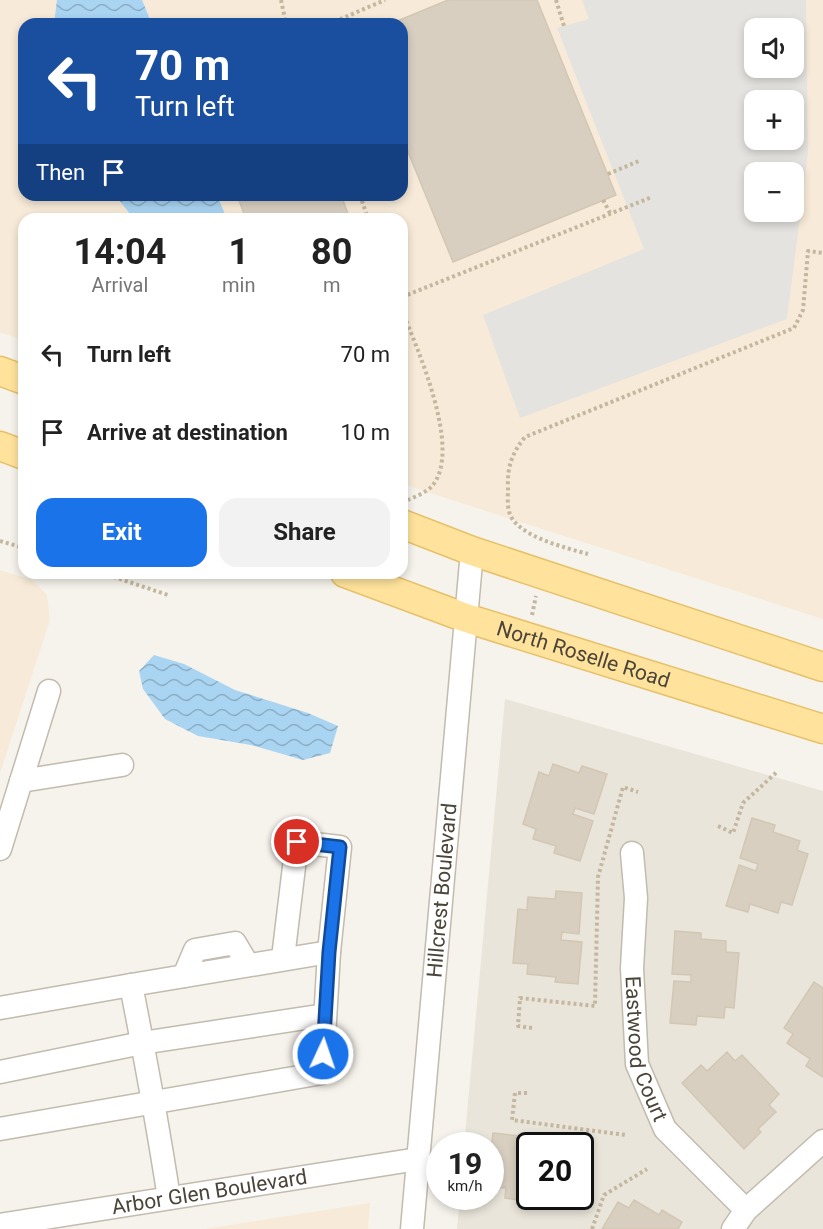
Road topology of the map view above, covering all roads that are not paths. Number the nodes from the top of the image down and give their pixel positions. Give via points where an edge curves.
1 (0, 371) edge
2 (18, 378) edge
3 (0, 446) edge
4 (18, 453) edge
5 (408, 526) edge
6 (472, 551) junction
7 (361, 579) edge
8 (466, 618) junction
9 (823, 667) edge
10 (49, 691) dead end
11 (823, 729) edge
12 (122, 765) dead end
13 (21, 781) junction
14 (0, 849) edge
15 (632, 853) dead end
16 (329, 952) junction
17 (283, 958) junction
18 (131, 985) junction
19 (0, 1008) edge
20 (325, 1015) junction
21 (142, 1043) junction
22 (0, 1072) edge
23 (153, 1101) junction
24 (0, 1129) edge
25 (823, 1141) edge
26 (418, 1159) junction
27 (169, 1198) junction
28 (746, 1210) junction
29 (0, 1225) edge
30 (412, 1229) edge
31 (733, 1229) edge

1 - 2 main road
3 - 4 main road
5 - 6 main road
6 - 8 street, Hillcrest Boulevard
6 - 9 main road
7 - 8 main road, North Roselle Road
8 - 11 main road, North Roselle Road
8 - 26 street, Hillcrest Boulevard
10 - 13 street
12 - 13 street
13 - 14 street
15 - 28 street, Eastwood Court via 637,1064 665,1129
16 - 17 street
16 - 17 street via 340,847 297,842
16 - 20 street
17 - 18 street
18 - 19 street
18 - 21 street
20 - 21 street
20 - 23 street via 322,1073
21 - 22 street
21 - 23 street
23 - 24 street
23 - 27 street
25 - 28 street
26 - 27 street, Arbor Glen Boulevard
26 - 30 street, Hillcrest Boulevard
27 - 29 street, Arbor Glen Boulevard
28 - 31 street

